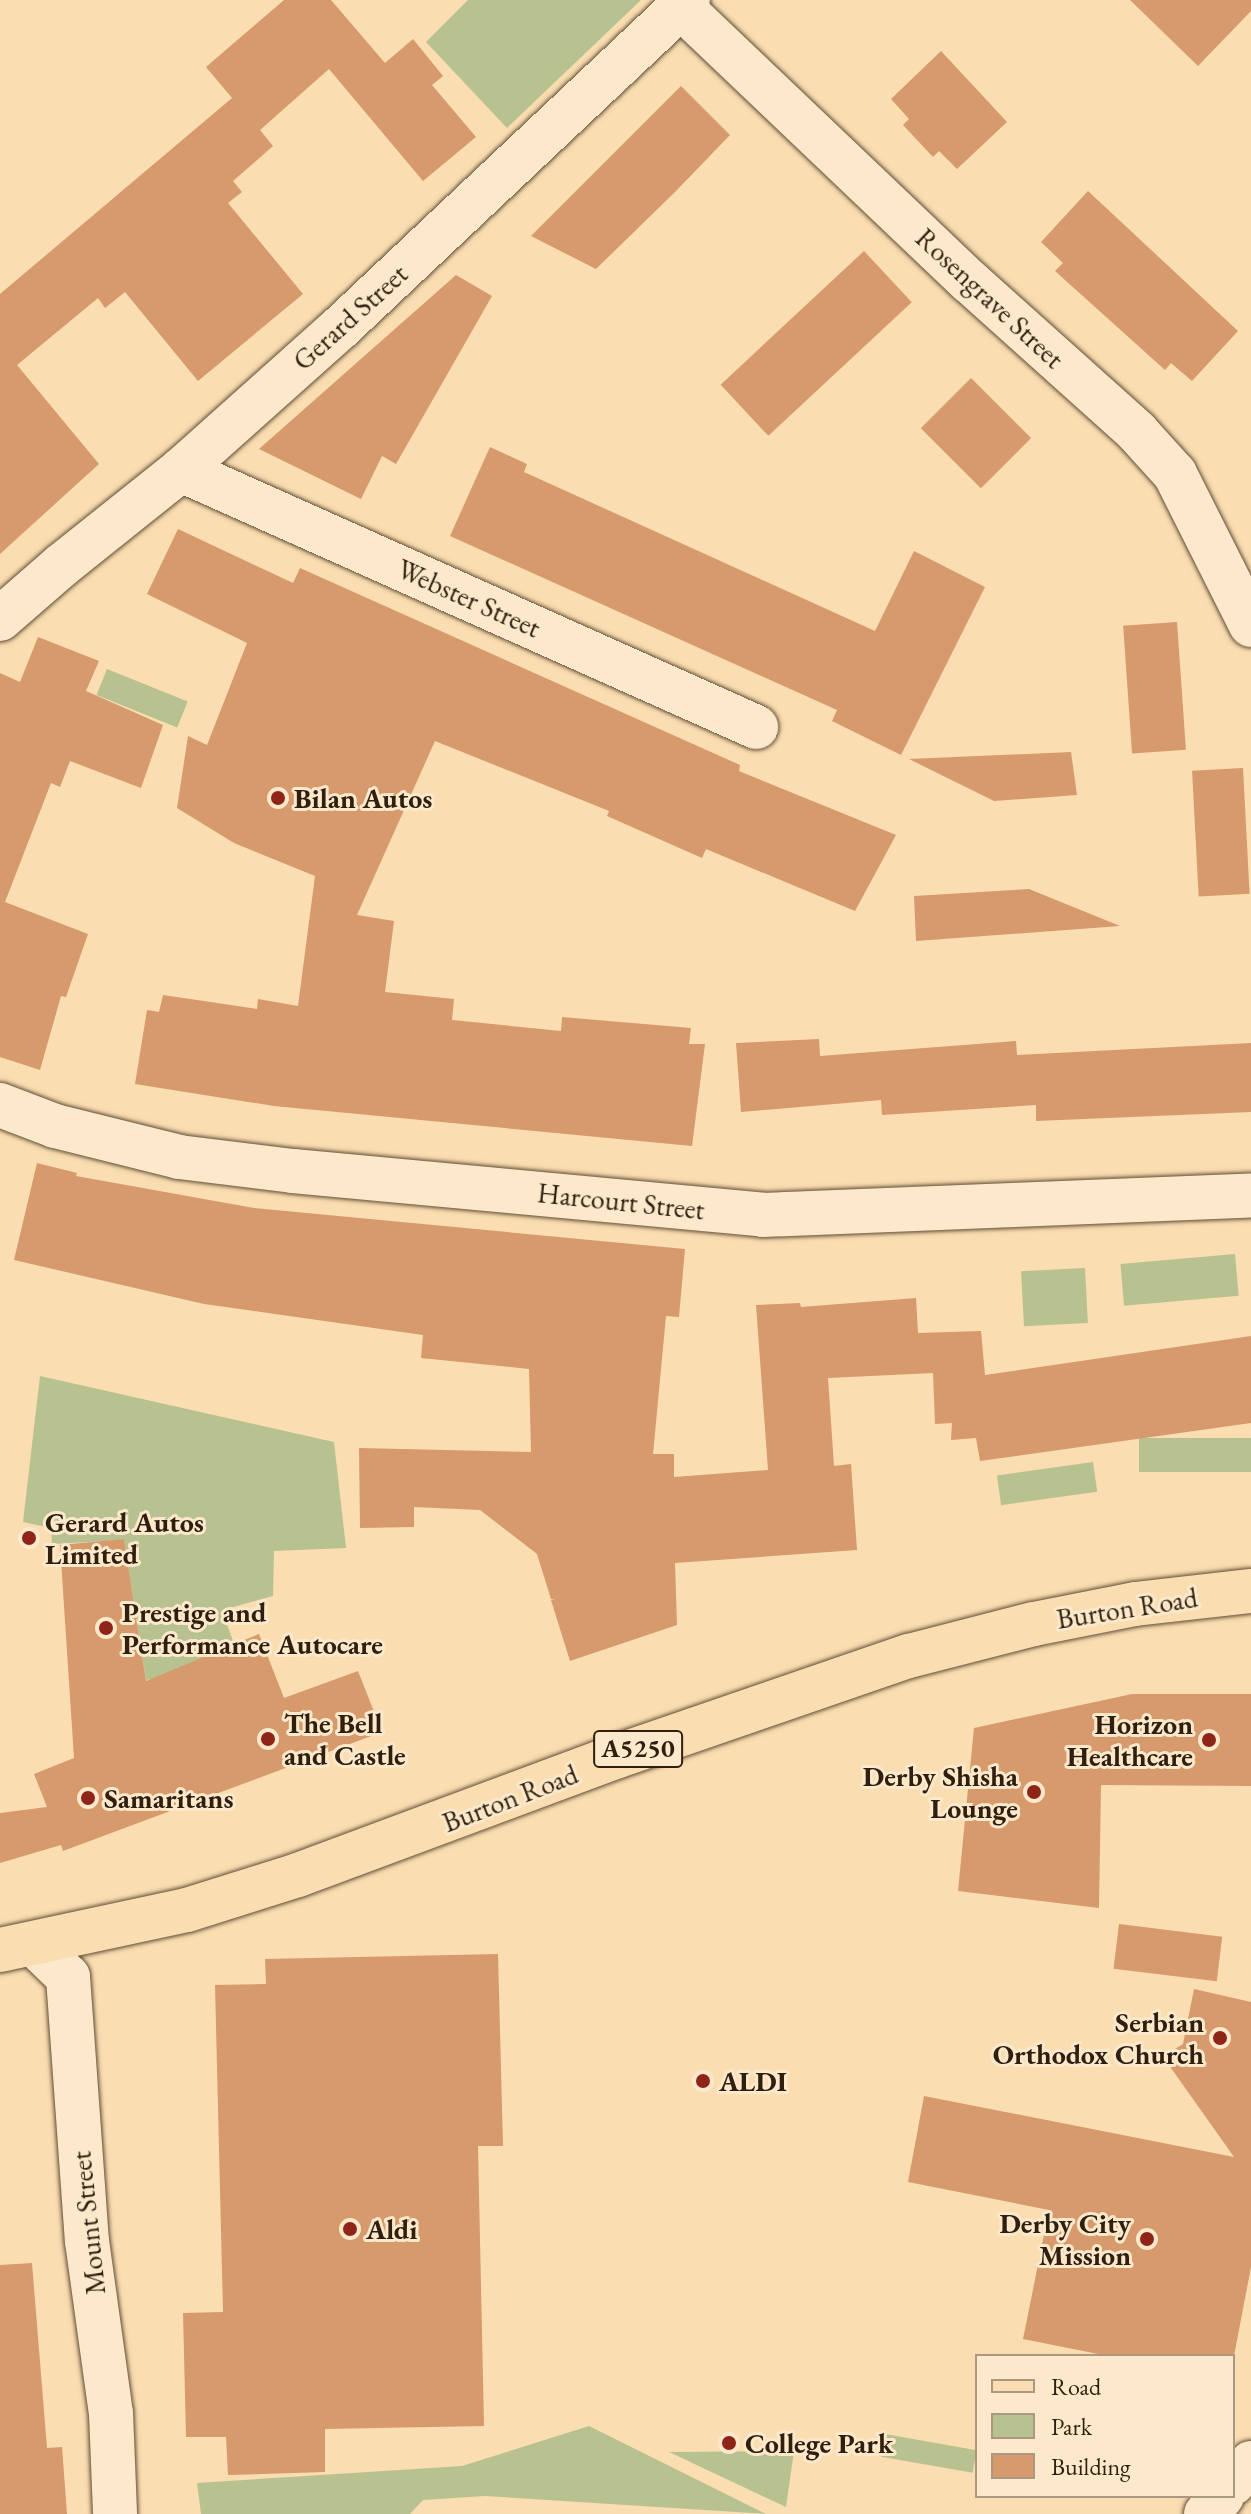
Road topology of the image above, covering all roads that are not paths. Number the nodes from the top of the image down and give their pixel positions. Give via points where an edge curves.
1 (684, 4) edge
2 (181, 470) junction
3 (0, 619) edge
4 (1251, 625) edge
5 (756, 727) dead end
6 (0, 1105) edge
7 (1251, 1195) edge
8 (1251, 1591) edge
9 (17, 1947) edge
10 (1251, 2463) edge
11 (1235, 2481) edge
12 (1220, 2498) edge
13 (115, 2514) edge
14 (1206, 2514) edge

1 - 2 street, Gerard Street via 396,277
1 - 4 street, Rosengrave Street via 969,281 1137,432 1175,474
2 - 3 street, Gerard Street
2 - 5 street, Webster Street
6 - 7 street, Harcourt Street via 55,1126 179,1157 763,1215
8 - 9 main road, Burton Road / A5250 via 1135,1604 909,1656 618,1756 298,1875 187,1910
9 - 13 street, Mount Street via 68,1977 87,2241 111,2413
10 - 11 street
12 - 14 street

